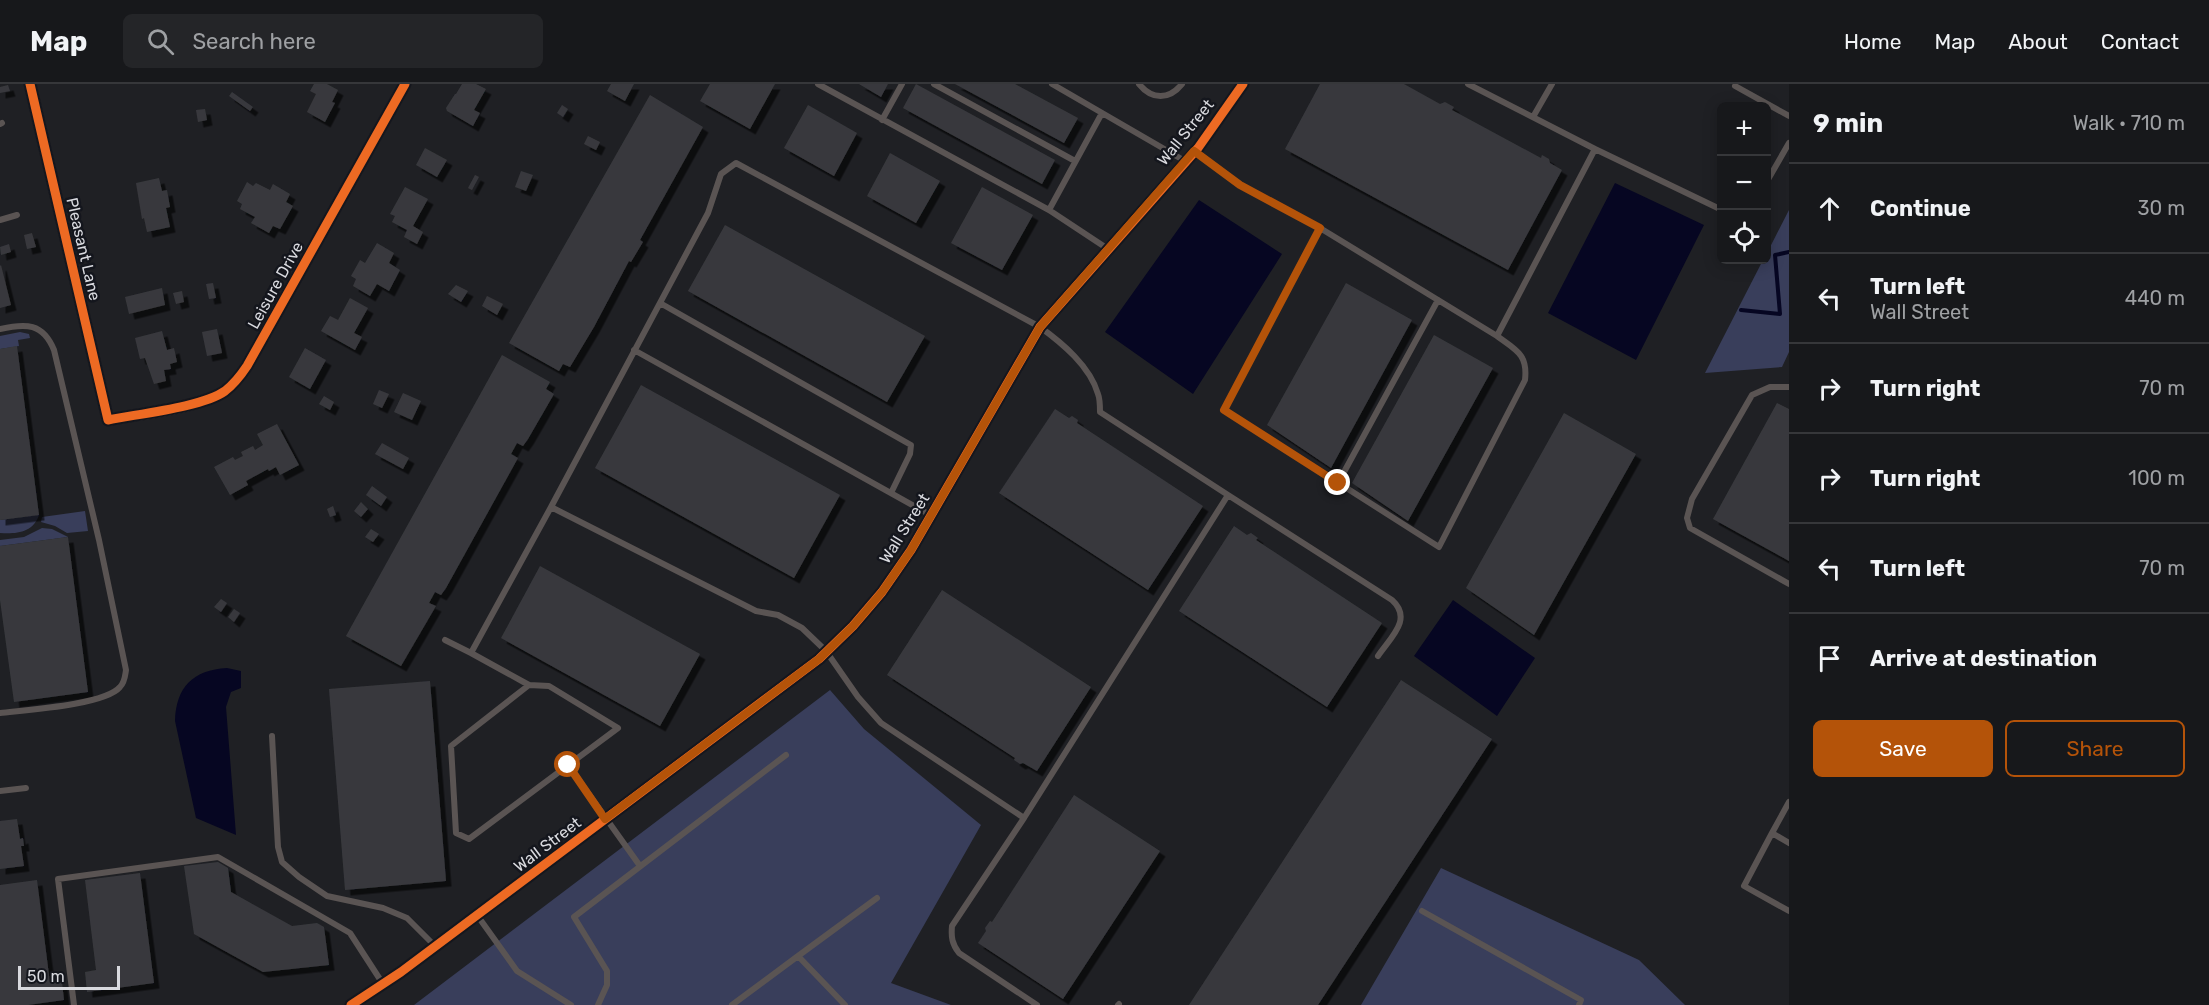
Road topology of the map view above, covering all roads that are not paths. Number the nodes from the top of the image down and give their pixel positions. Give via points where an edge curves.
1 (30, 84) edge
2 (405, 84) edge
3 (818, 84) edge
4 (902, 84) edge
5 (934, 84) edge
6 (1052, 84) edge
7 (1139, 84) edge
8 (1182, 84) edge
9 (1244, 84) edge
10 (1468, 84) edge
11 (1552, 84) edge
12 (1735, 86) dead end
13 (1102, 113) junction
14 (1789, 116) edge
15 (1533, 117) junction
16 (882, 120) junction
17 (1789, 143) edge
18 (1595, 149) junction
19 (1194, 151) junction
20 (1075, 161) junction
21 (1185, 161) junction
22 (1771, 176) edge
23 (1717, 208) edge
24 (1049, 210) junction
25 (17, 215) dead end
26 (0, 220) edge
27 (1320, 228) junction
28 (1108, 249) junction
29 (1438, 300) junction
30 (660, 303) junction
31 (1040, 327) junction
32 (0, 329) edge
33 (1497, 336) junction
34 (634, 350) junction
35 (1789, 387) edge
36 (108, 420) joint
37 (1338, 483) junction
38 (891, 493) junction
39 (1228, 495) junction
40 (551, 507) junction
41 (932, 516) junction
42 (1789, 584) edge
43 (445, 640) dead end
44 (826, 651) junction
45 (471, 653) junction
46 (1378, 656) dead end
47 (529, 685) junction
48 (0, 713) edge
49 (272, 736) dead end
50 (786, 756) dead end
51 (568, 765) junction
52 (26, 788) dead end
53 (0, 791) edge
54 (1789, 802) edge
55 (1024, 818) junction
56 (605, 819) junction
57 (1772, 833) junction
58 (1789, 843) edge
59 (640, 866) junction
60 (877, 898) dead end
61 (1422, 911) dead end
62 (1789, 911) edge
63 (477, 915) junction
64 (436, 946) junction
65 (798, 956) junction
66 (383, 984) junction
67 (74, 1005) edge
68 (351, 1005) edge
69 (571, 1005) edge
70 (598, 1005) edge
71 (732, 1005) edge
72 (845, 1005) edge
73 (1037, 1005) edge
74 (1579, 1005) edge

1 - 36 street, Pleasant Lane
2 - 36 street, Leisure Drive via 236,381 224,392 201,402
3 - 16 lane
4 - 16 lane
5 - 20 lane
6 - 13 lane
7 - 8 lane via 1148,93 1162,97 1176,92
9 - 19 street, Wall Street
10 - 15 lane
11 - 15 lane
12 - 14 lane
13 - 20 lane
13 - 21 lane
15 - 18 lane
16 - 24 lane
17 - 22 lane
18 - 23 lane
18 - 33 lane
19 - 21 street, Wall Street
19 - 27 lane via 1240,185
20 - 24 lane
21 - 28 street, Wall Street
24 - 28 lane
25 - 26 lane
27 - 29 lane
27 - 37 lane via 1224,410
28 - 31 street, Wall Street
29 - 33 lane
29 - 37 lane
30 - 31 lane via 708,213 721,174 736,164
30 - 34 lane
30 - 38 lane via 911,445
31 - 39 lane via 1069,349 1092,380 1099,394 1100,412
31 - 41 street, Wall Street
32 - 48 lane via 17,325 35,328 48,338 54,350 126,670 121,687 104,697
33 - 37 lane via 1521,354 1527,366 1525,380 1439,547
34 - 38 lane
34 - 40 lane
35 - 42 lane via 1770,387 1752,395 1692,499 1687,518 1690,528
38 - 41 lane
39 - 46 lane via 1399,606 1401,622
39 - 55 lane
40 - 44 lane via 756,611 778,615 802,628
40 - 45 lane
41 - 44 street, Wall Street via 882,592
43 - 45 lane
44 - 55 lane via 858,698 881,723
44 - 56 street, Wall Street
45 - 47 lane
47 - 51 lane via 549,686 618,728
47 - 51 lane via 451,746 456,833 469,838
49 - 64 lane via 282,862 327,896 383,908 406,918
50 - 59 lane
51 - 56 lane
52 - 53 lane
54 - 57 lane
55 - 73 lane via 957,918 951,936 953,945 966,960
56 - 59 lane
56 - 63 street, Wall Street
57 - 58 lane
57 - 62 lane via 1744,886
59 - 70 lane via 574,917 607,971 607,985
60 - 65 lane
61 - 74 lane via 1581,1000
63 - 64 street, Wall Street
63 - 69 lane via 517,971
64 - 66 street, Wall Street
65 - 71 lane
65 - 72 lane
66 - 67 lane via 350,933 218,857 58,879
66 - 68 street, Wall Street

